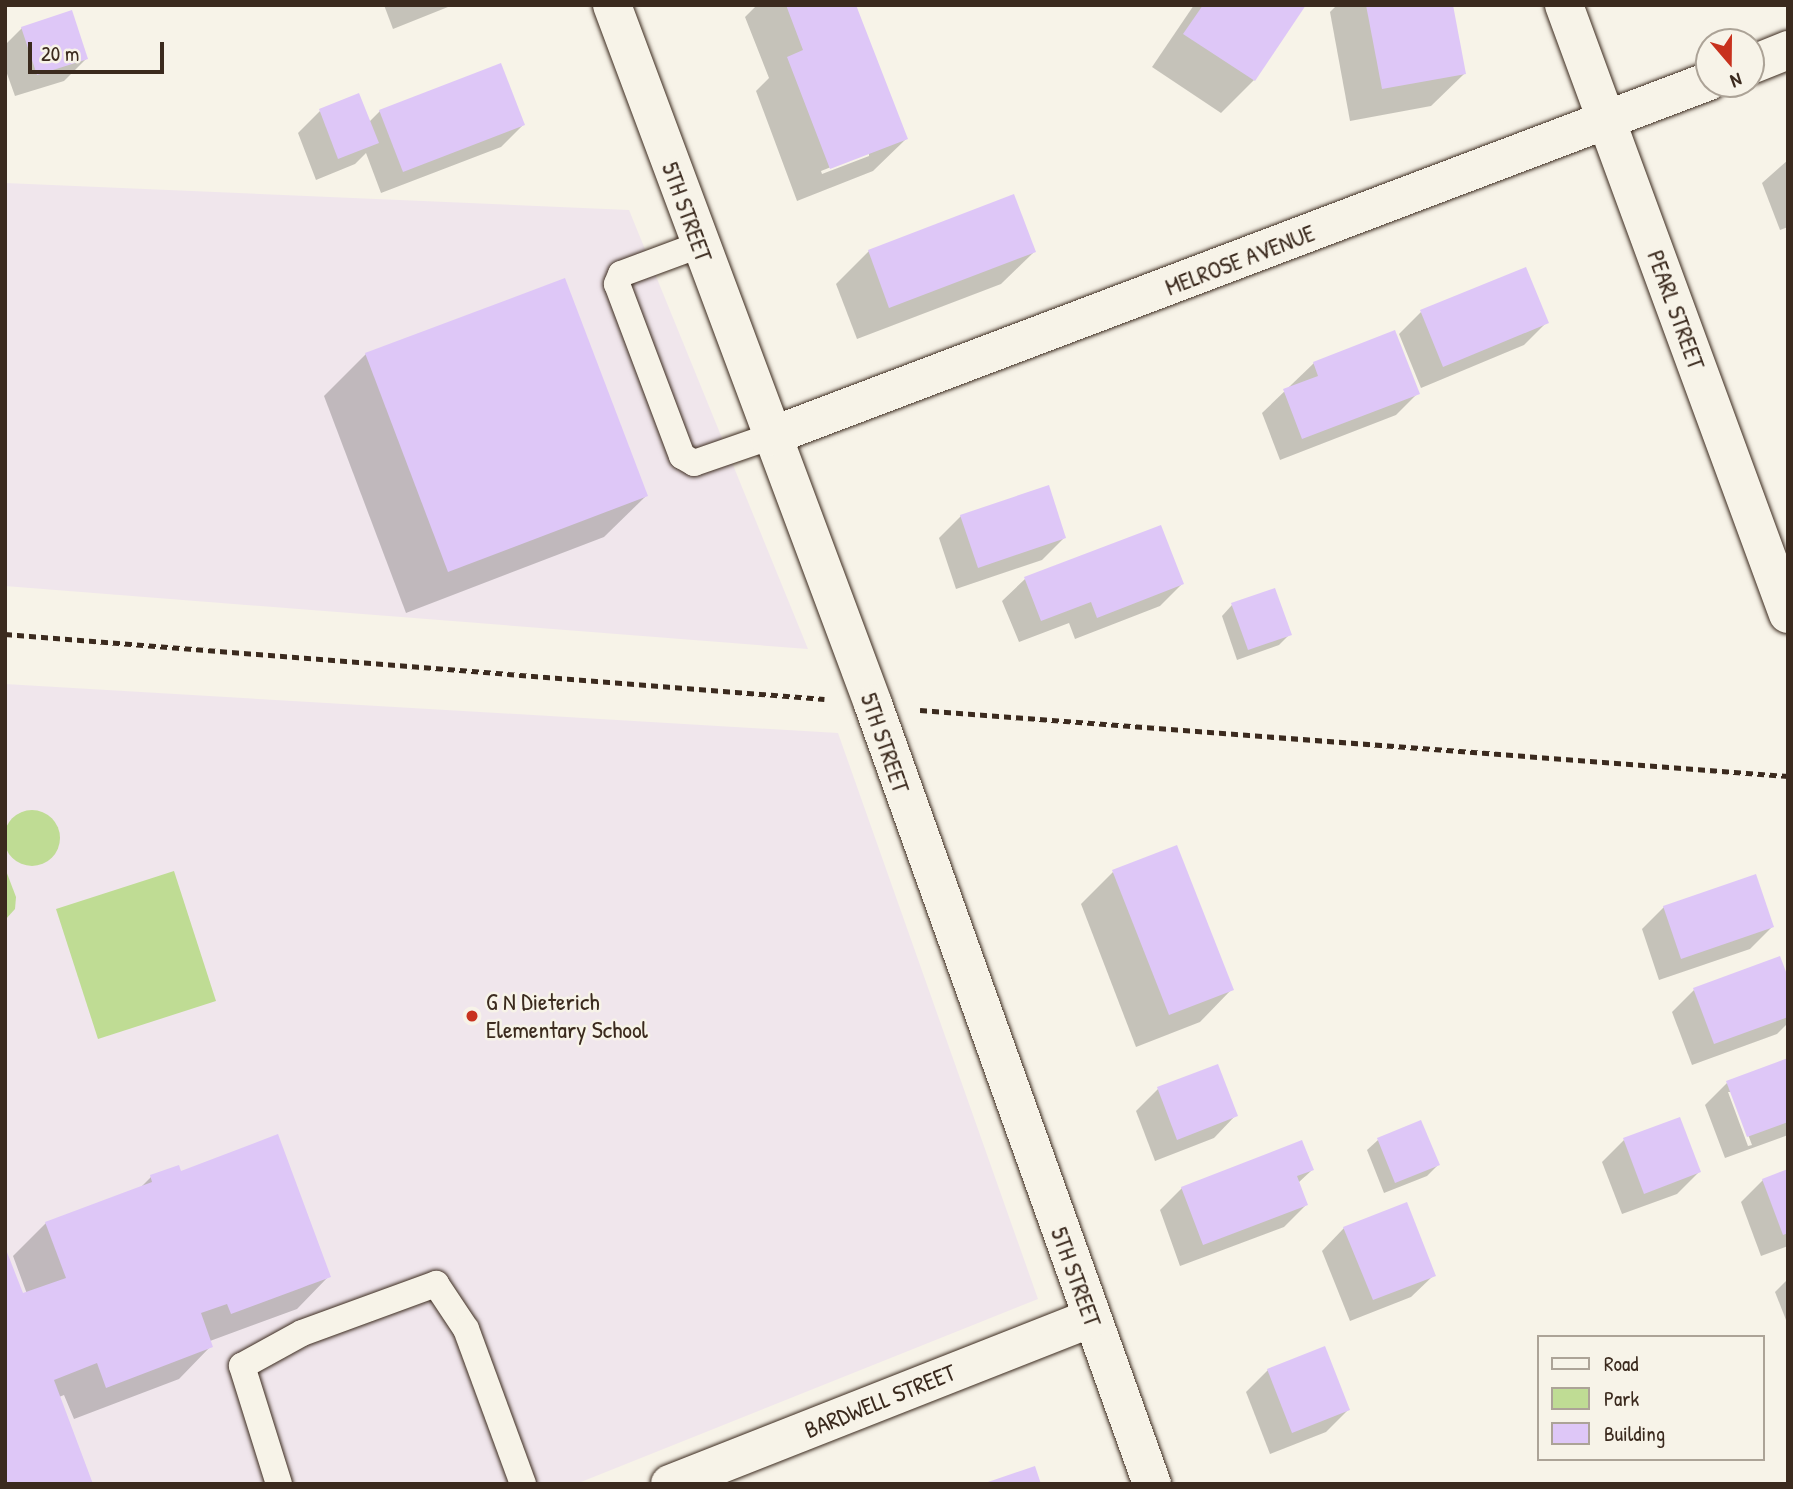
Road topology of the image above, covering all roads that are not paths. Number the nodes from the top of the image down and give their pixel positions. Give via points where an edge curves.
1 (612, 5) edge
2 (1564, 5) edge
3 (1788, 50) edge
4 (1765, 59) edge
5 (1695, 86) edge
6 (1606, 121) junction
7 (699, 245) junction
8 (769, 437) junction
9 (1788, 614) edge
10 (1091, 1318) junction
11 (675, 1483) edge
12 (279, 1484) edge
13 (523, 1484) edge
14 (1152, 1484) edge

1 - 7 street, 5TH STREET
2 - 6 street, PEARL STREET
3 - 4 street
5 - 6 street, MELROSE AVENUE
6 - 8 street, MELROSE AVENUE
6 - 9 street, PEARL STREET
7 - 8 street, 5TH STREET
7 - 8 lane via 621,274 617,284 681,456 694,463
8 - 10 street, 5TH STREET via 873,704
10 - 11 street, BARDWELL STREET
10 - 14 street, 5TH STREET
12 - 13 lane via 242,1366 302,1333 436,1284 466,1329

